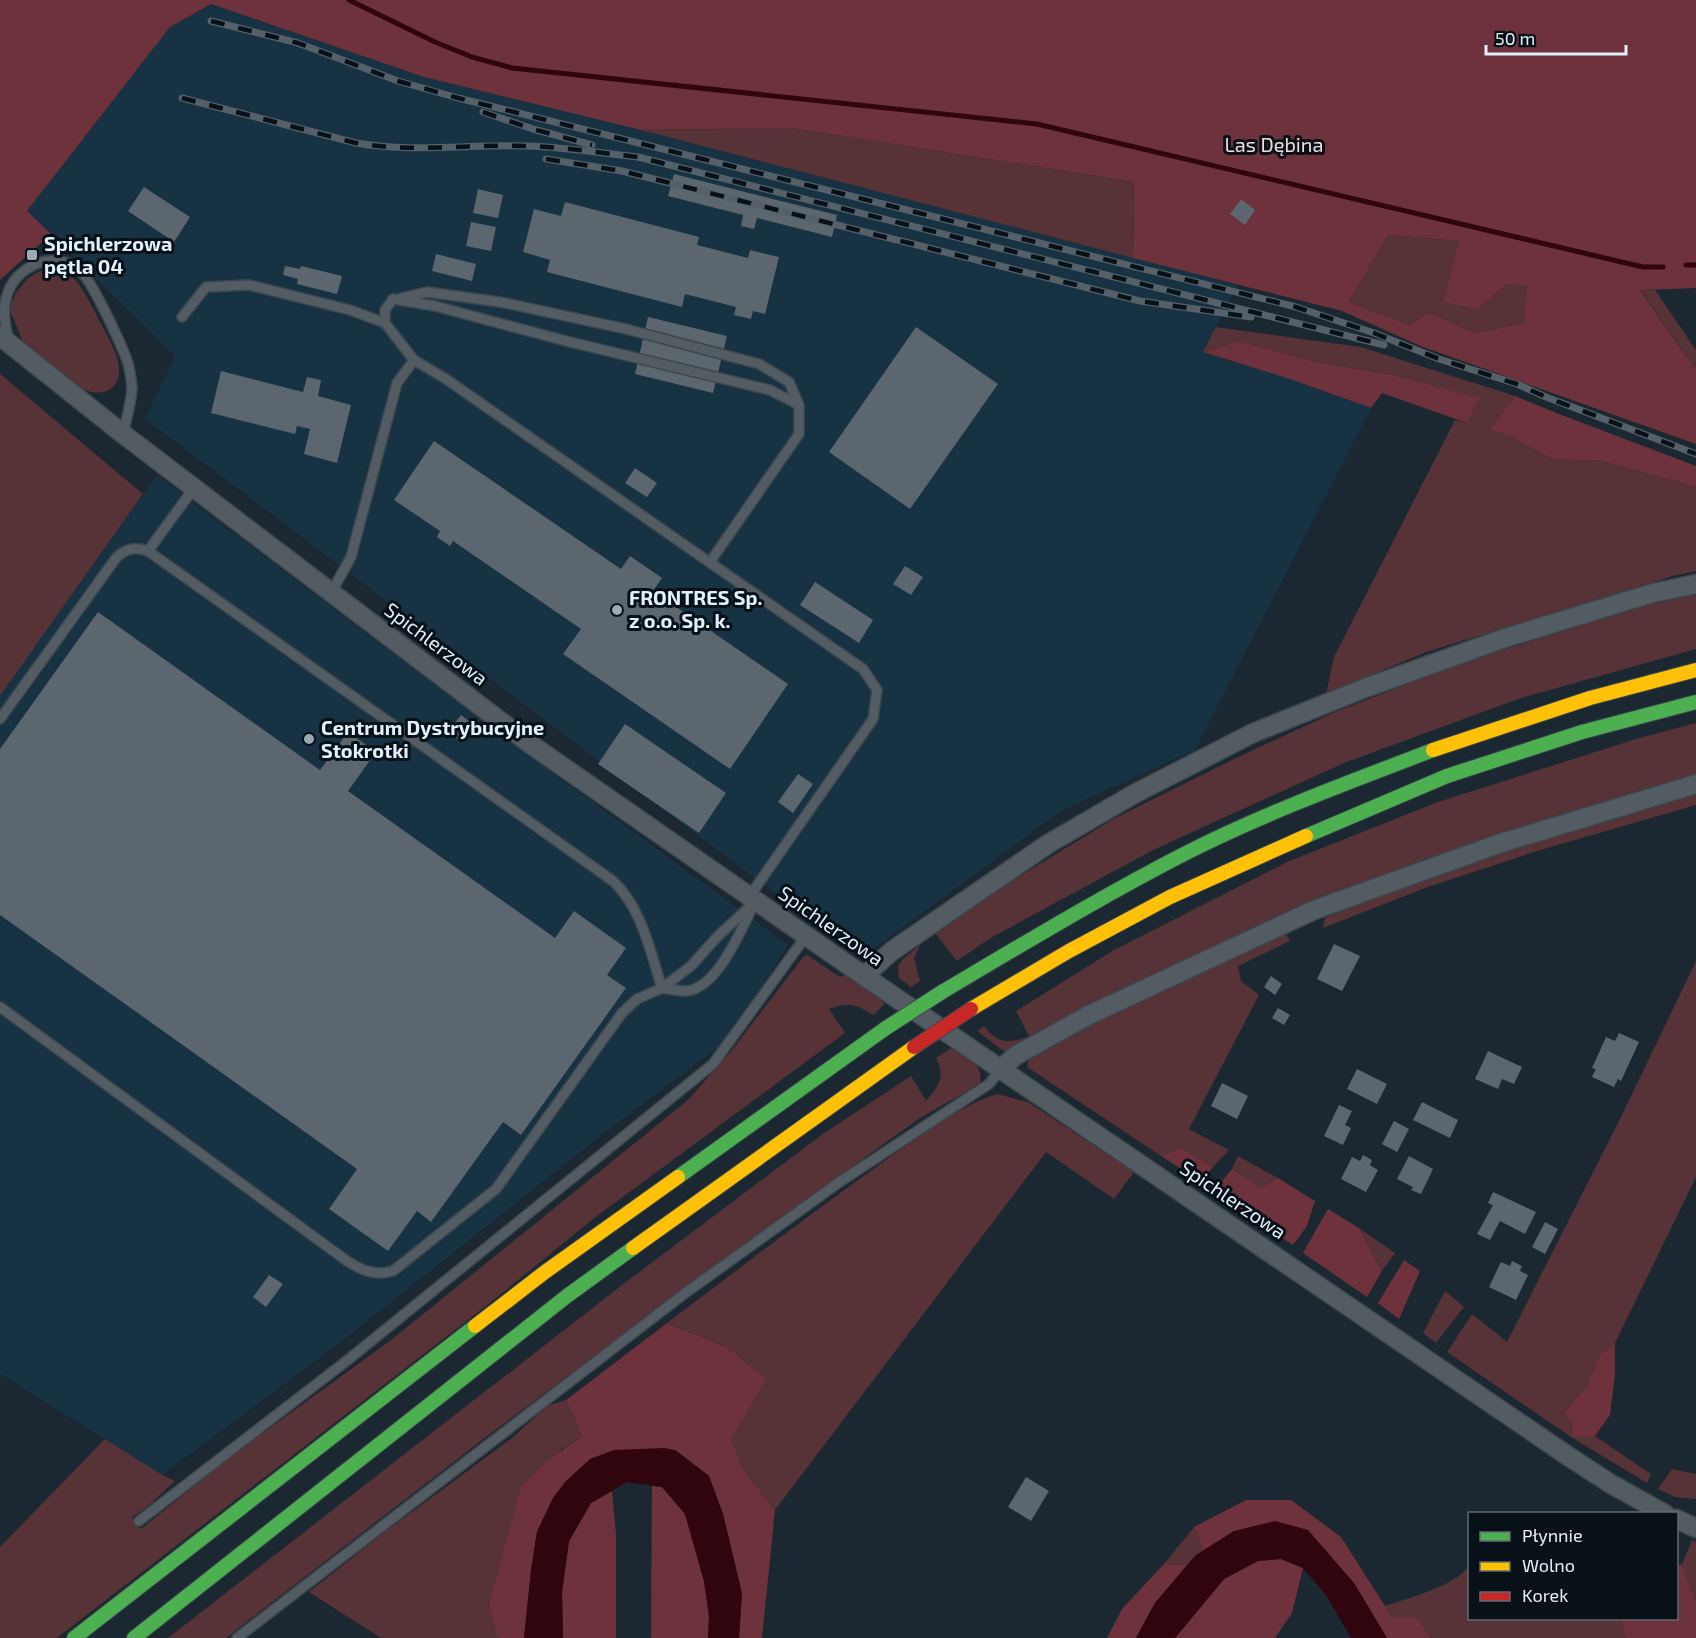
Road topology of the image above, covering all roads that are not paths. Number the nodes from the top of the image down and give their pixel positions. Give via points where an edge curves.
1 (393, 299) junction
2 (182, 317) dead end
3 (385, 323) junction
4 (5, 339) edge
5 (414, 360) junction
6 (800, 405) junction
7 (123, 434) junction
8 (194, 488) junction
9 (148, 551) junction
10 (710, 562) junction
11 (1696, 584) edge
12 (331, 593) junction
13 (1696, 670) edge
14 (1696, 702) edge
15 (0, 719) edge
16 (1696, 784) edge
17 (752, 899) junction
18 (806, 936) junction
19 (864, 976) junction
20 (663, 988) junction
21 (0, 1007) edge
22 (1001, 1069) junction
23 (1661, 1512) edge
24 (1678, 1519) edge
25 (139, 1521) dead end
26 (1696, 1528) edge
27 (74, 1638) edge
28 (134, 1638) edge
29 (237, 1638) edge

1 - 3 lane via 385,310
1 - 6 lane via 435,306 770,390
1 - 6 lane via 427,292 500,302 626,329 759,364 789,382
2 - 3 lane via 206,287 249,285 350,310
3 - 5 lane
4 - 7 street, Spichlerzowa
4 - 7 lane via 4,297 12,281 24,270 52,260 69,263 82,273 92,285 129,366 132,389
5 - 10 lane
5 - 12 lane via 397,383 351,557
6 - 10 lane via 799,434
7 - 8 street, Spichlerzowa
8 - 9 lane
8 - 12 street, Spichlerzowa
9 - 15 lane via 130,549 116,558
9 - 20 lane via 613,881 634,906
10 - 17 lane via 863,669 877,690 873,719
11 - 19 street via 1653,593 1505,638 1365,688 1253,734 1134,794 1048,844 892,951
12 - 17 street, Spichlerzowa via 533,746
13 - 27 main road, bridge via 1524,718 1325,792 1190,851 942,992 545,1272
14 - 28 main road, bridge via 1582,732 1447,776 1312,833 1170,897 971,1009 567,1296
16 - 22 street via 1501,843 1314,910 1087,1016 1015,1056
17 - 18 street, Spichlerzowa
17 - 20 lane via 691,966
17 - 20 lane via 733,947 715,972 700,986 687,991
18 - 19 street, Spichlerzowa
18 - 25 lane via 713,1064 349,1359
19 - 22 street, Spichlerzowa
20 - 21 lane via 637,999 622,1013 496,1190 393,1271 383,1274 361,1270 347,1261
22 - 23 street, Spichlerzowa via 1568,1456
22 - 29 lane via 989,1084 841,1181 684,1294
24 - 26 street

